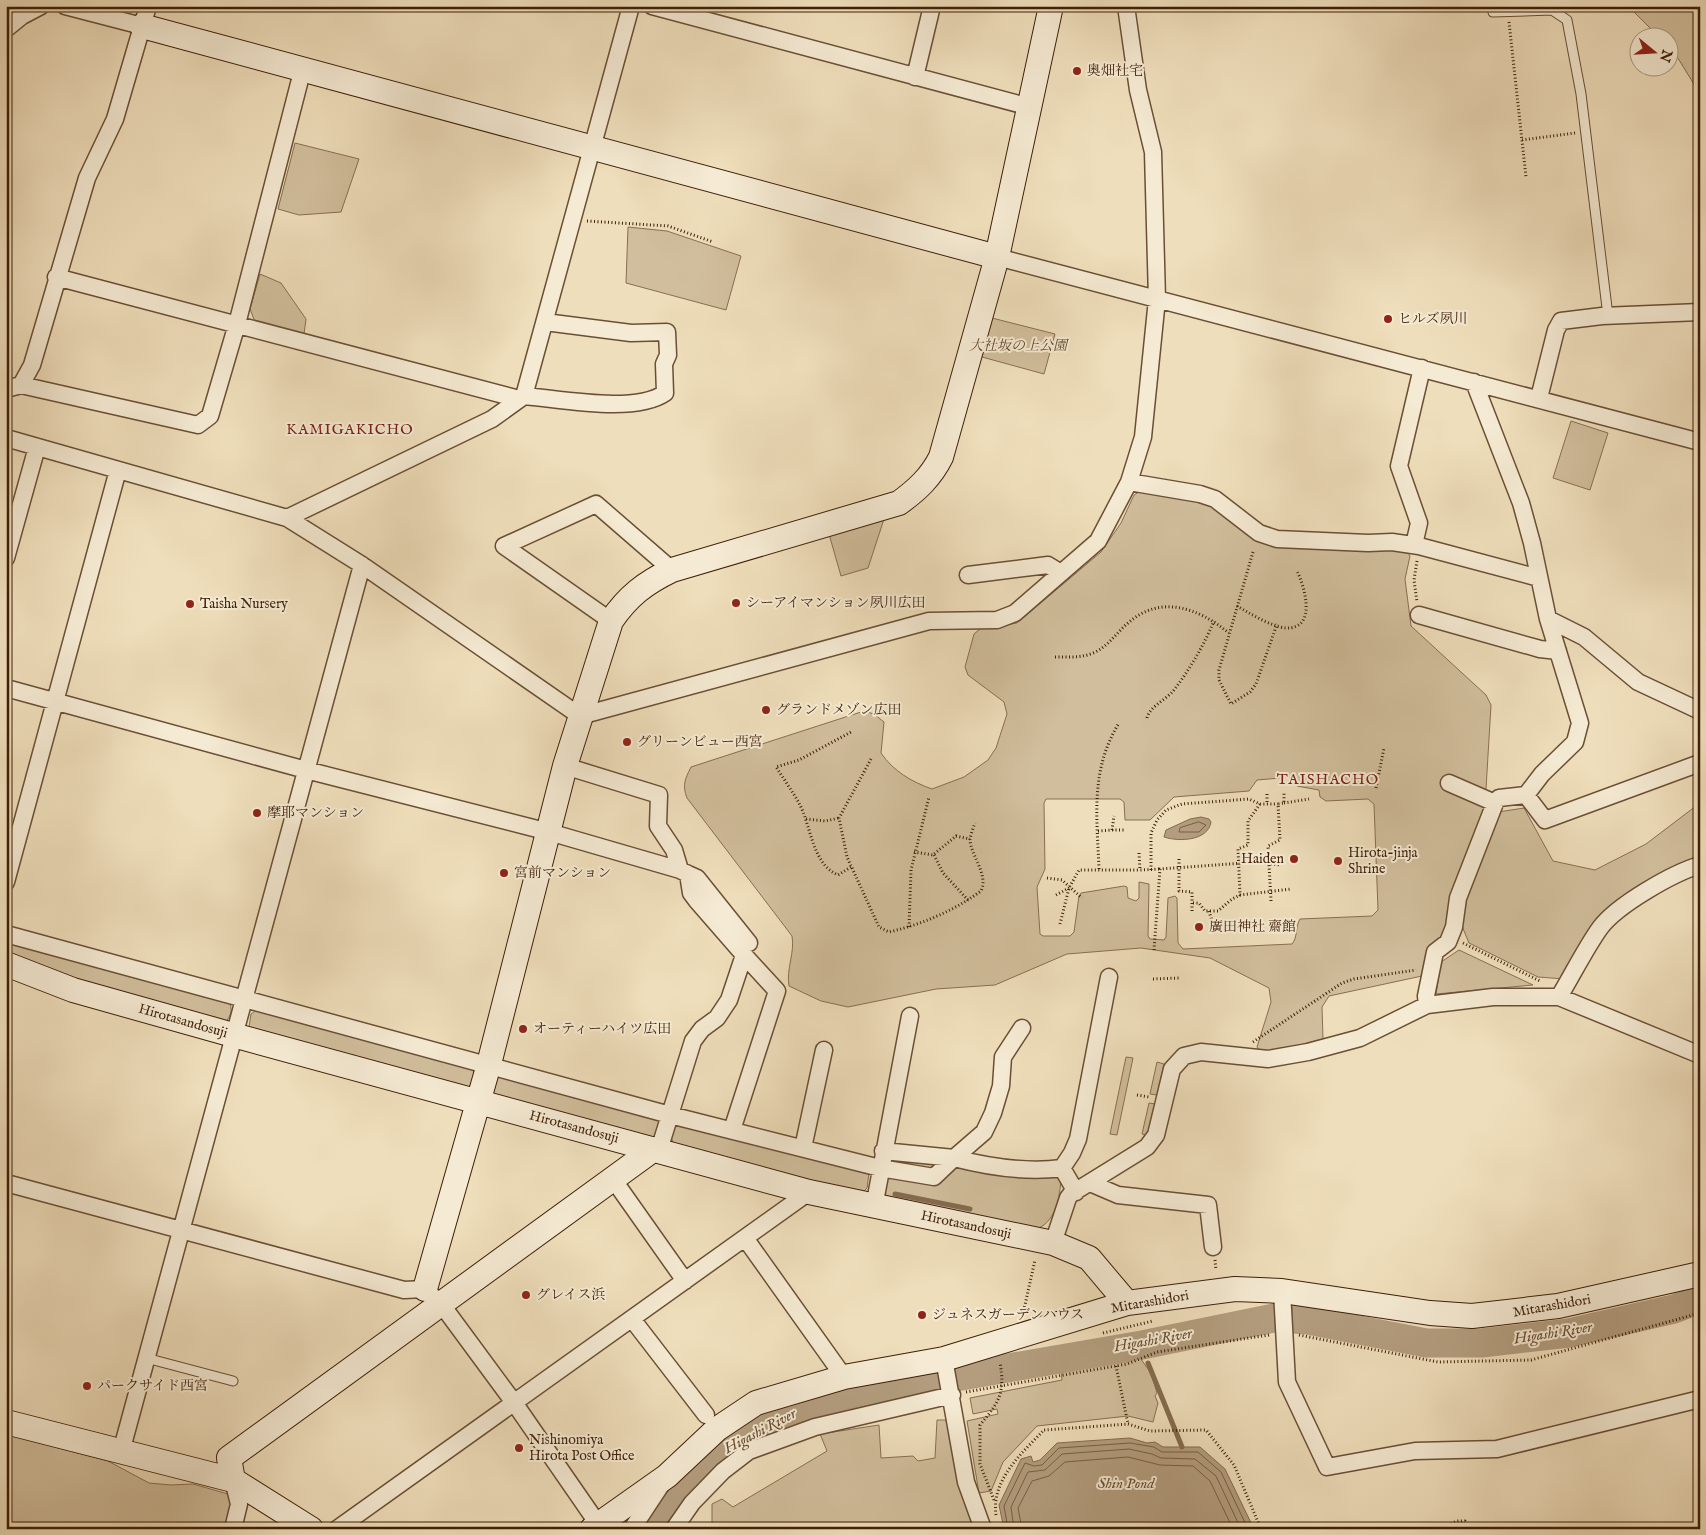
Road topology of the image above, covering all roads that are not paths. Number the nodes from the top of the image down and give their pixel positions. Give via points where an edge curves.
1 (41, 6) edge
2 (65, 6) edge
3 (631, 6) edge
4 (652, 6) edge
5 (932, 6) edge
6 (1051, 6) edge
7 (1126, 6) edge
8 (1492, 6) edge
9 (145, 16) edge
10 (6, 29) edge
11 (303, 68) junction
12 (915, 77) junction
13 (1030, 107) junction
14 (591, 146) junction
15 (997, 257) junction
16 (56, 277) junction
17 (1158, 299) junction
18 (1700, 312) edge
19 (1608, 316) junction
20 (544, 322) junction
21 (237, 324) junction
22 (1422, 368) junction
23 (1474, 382) junction
24 (14, 387) edge
25 (521, 397) junction
26 (1539, 398) junction
27 (6, 438) edge
28 (1700, 442) edge
29 (37, 447) junction
30 (118, 470) junction
31 (1129, 482) junction
32 (287, 518) junction
33 (1416, 545) junction
34 (6, 558) edge
35 (362, 564) junction
36 (672, 570) junction
37 (1061, 573) junction
38 (968, 575) dead end
39 (1538, 578) junction
40 (1419, 615) road end
41 (1548, 619) junction
42 (611, 621) junction
43 (1558, 651) junction
44 (6, 688) edge
45 (57, 702) junction
46 (1700, 711) edge
47 (580, 716) junction
48 (1700, 763) edge
49 (566, 766) junction
50 (306, 770) junction
51 (1450, 783) dead end
52 (1526, 795) junction
53 (1495, 803) junction
54 (549, 832) junction
55 (1700, 865) edge
56 (684, 872) junction
57 (6, 882) edge
58 (6, 934) edge
59 (747, 949) junction
60 (6, 964) edge
61 (1109, 977) dead end
62 (1559, 997) junction
63 (244, 1000) junction
64 (1427, 1005) junction
65 (910, 1016) dead end
66 (1022, 1028) dead end
67 (233, 1035) junction
68 (824, 1050) dead end
69 (1700, 1055) edge
70 (489, 1064) junction
71 (478, 1101) junction
72 (670, 1115) junction
73 (732, 1130) junction
74 (803, 1148) junction
75 (657, 1150) junction
76 (883, 1151) junction
77 (954, 1158) junction
78 (880, 1168) junction
79 (1062, 1168) junction
80 (614, 1179) junction
81 (6, 1183) edge
82 (1090, 1183) junction
83 (809, 1192) junction
84 (1076, 1192) junction
85 (874, 1206) junction
86 (181, 1232) junction
87 (745, 1238) junction
88 (1053, 1243) junction
89 (1214, 1247) dead end
90 (1700, 1274) edge
91 (685, 1281) junction
92 (425, 1289) junction
93 (1283, 1301) junction
94 (1127, 1303) junction
95 (442, 1305) junction
96 (632, 1319) junction
97 (146, 1358) junction
98 (945, 1363) junction
99 (844, 1377) junction
100 (233, 1381) dead end
101 (951, 1393) junction
102 (1700, 1399) edge
103 (515, 1404) junction
104 (706, 1415) dead end
105 (6, 1422) edge
106 (121, 1452) junction
107 (667, 1476) junction
108 (233, 1480) junction
109 (990, 1524) edge
110 (595, 1526) edge
111 (233, 1529) edge
112 (311, 1529) edge
113 (337, 1529) edge
114 (632, 1529) edge
115 (674, 1529) edge

1 - 10 street
2 - 9 street
3 - 14 street
4 - 12 street
5 - 12 street
6 - 13 street
7 - 17 street via 1138,90 1153,152
8 - 19 lane via 1493,12 1552,10 1567,20 1586,132
9 - 11 street
9 - 16 street via 115,119 87,178
11 - 14 street
11 - 21 street
12 - 13 street
13 - 15 street
14 - 15 street
14 - 20 street
15 - 17 street
15 - 36 street via 941,457 933,472 915,491 899,503
16 - 21 street
16 - 24 street via 32,365
17 - 22 street
17 - 31 street via 1143,437
18 - 19 street
19 - 26 street via 1561,321
20 - 25 street
20 - 25 street via 631,333 667,332 665,393 658,398 629,405
21 - 24 street via 210,416 198,425
21 - 25 street
22 - 23 street
22 - 33 street via 1400,466 1419,523
23 - 26 street
23 - 39 street via 1521,503
25 - 32 street via 492,420
26 - 28 street
27 - 29 street
29 - 30 street
29 - 34 street
30 - 32 street
30 - 45 street
31 - 33 street via 1215,499 1259,533 1277,539
31 - 37 street via 1098,541
32 - 35 street
33 - 39 street
35 - 47 street
35 - 50 street
36 - 42 street via 653,579 625,601
36 - 42 street via 596,504 504,546
37 - 38 street via 1048,564
37 - 47 street via 1015,613 997,620 929,621
39 - 41 street
40 - 43 street via 1540,649
41 - 43 street
41 - 46 street via 1584,636 1638,682
42 - 47 street
43 - 52 street via 1580,723 1575,742 1542,774
44 - 45 street
45 - 50 street
45 - 57 street
47 - 49 street
48 - 52 street via 1545,820
49 - 54 street
49 - 56 street via 660,796 658,826
50 - 54 street
50 - 63 street
51 - 53 street
52 - 53 street via 1499,798
53 - 64 street via 1458,898 1455,923 1448,942 1435,952
54 - 56 street
54 - 70 street
55 - 62 street via 1665,879 1613,915 1601,927
56 - 59 street via 694,897
58 - 63 street
59 - 72 street via 729,1000 717,1018 693,1041
59 - 73 street via 777,991
60 - 67 street, Hirotasandosuji via 73,990
61 - 79 street via 1078,1139
62 - 64 street via 1493,997
62 - 69 street
63 - 67 street
63 - 70 street
64 - 82 street via 1352,1040 1308,1052 1268,1059 1201,1052 1184,1056 1172,1068 1156,1134 1147,1147
65 - 76 street
66 - 77 street via 1003,1057 1001,1086 984,1132
67 - 71 street, Hirotasandosuji
67 - 86 street
68 - 74 street
70 - 71 street
70 - 72 street
71 - 75 street, Hirotasandosuji
71 - 92 street
72 - 73 street
72 - 75 street
73 - 74 street
74 - 78 street
75 - 80 street
75 - 83 street, Hirotasandosuji
76 - 77 street
76 - 78 street
77 - 78 street via 934,1177
77 - 79 street via 985,1166 1041,1170
78 - 85 street
79 - 84 street
80 - 91 street
80 - 95 street
81 - 86 street
82 - 84 street
82 - 89 street via 1118,1195 1208,1205
83 - 85 street, Hirotasandosuji
83 - 87 street
84 - 88 street via 1068,1198
85 - 88 street, Hirotasandosuji
86 - 92 street via 404,1290
86 - 97 street
87 - 91 street
87 - 99 street
88 - 94 street, Hirotasandosuji via 1089,1258
90 - 93 street, Mitarashidori via 1558,1306 1472,1316
91 - 96 street
92 - 95 street
93 - 94 street, Mitarashidori via 1235,1289
93 - 102 street via 1287,1382 1327,1467 1415,1451 1497,1450
94 - 98 street, Mitarashidori
95 - 103 street
95 - 108 street via 229,1458
96 - 103 street
96 - 104 street
97 - 100 lane
97 - 106 street
98 - 99 street, Mitarashidori
98 - 101 street
99 - 107 street, Mitarashidori via 756,1403 717,1429
101 - 109 street via 966,1482
101 - 115 street via 815,1427 749,1452 723,1471 692,1503
103 - 110 street
103 - 113 street
105 - 106 street
106 - 108 street
107 - 110 street
107 - 114 street, Mitarashidori
108 - 111 street via 239,1504
108 - 112 street

